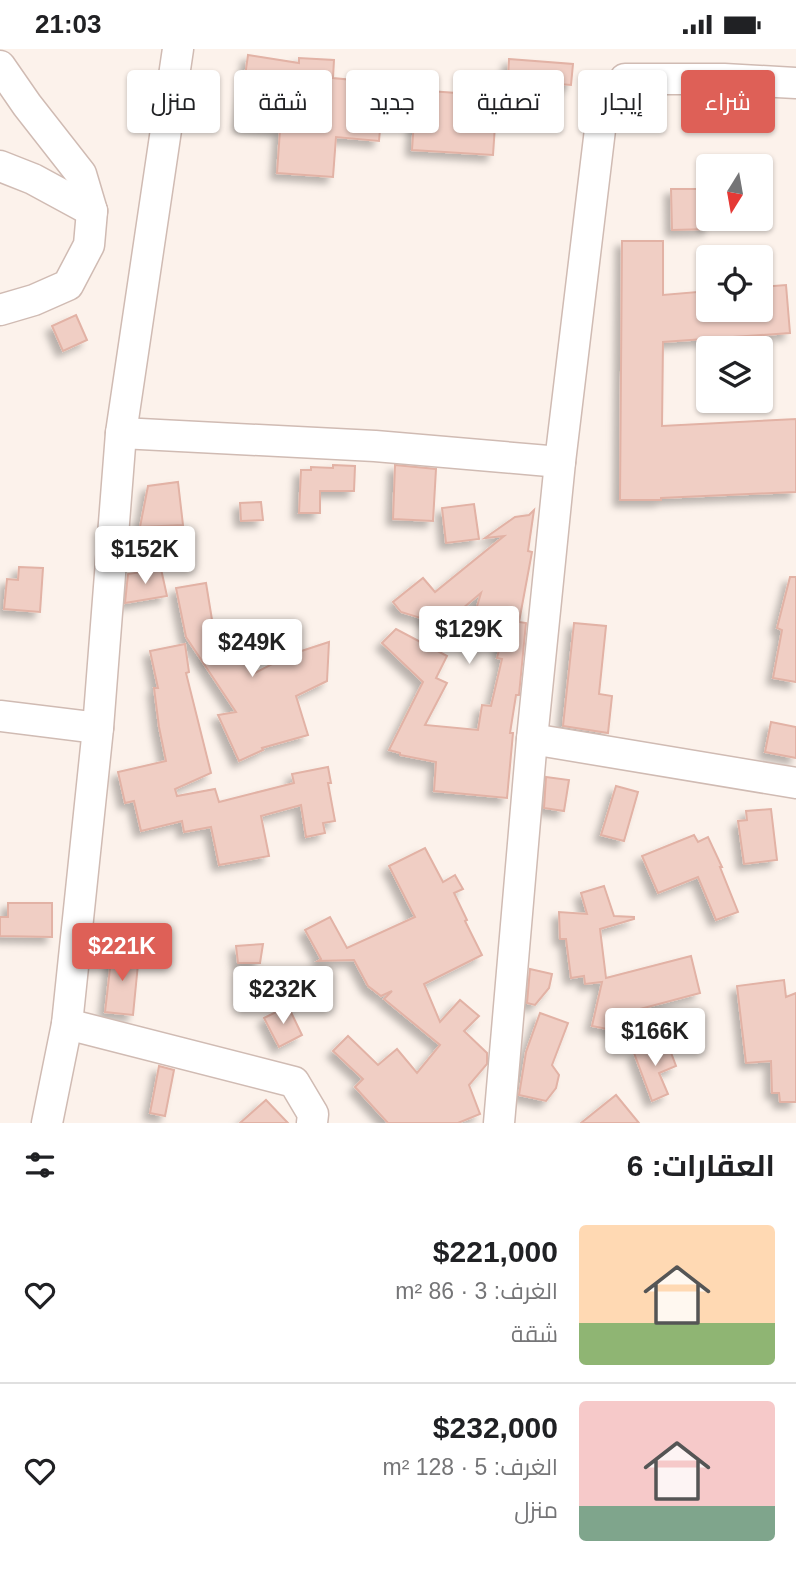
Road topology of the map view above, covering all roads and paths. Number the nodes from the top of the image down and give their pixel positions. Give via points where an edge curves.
1 (178, 49) edge
2 (0, 66) edge
3 (796, 83) edge
4 (0, 166) edge
5 (92, 211) junction
6 (0, 310) edge
7 (121, 433) junction
8 (560, 462) junction
9 (0, 716) edge
10 (98, 728) junction
11 (532, 739) junction
12 (796, 783) edge
13 (66, 1024) junction
14 (47, 1123) edge
15 (312, 1123) edge
16 (499, 1123) edge

1 - 7 street
2 - 5 street via 80,174
3 - 8 street via 625,79 602,113
4 - 5 street
5 - 6 street via 89,245 68,285
7 - 8 street via 375,446
7 - 10 street
8 - 11 street
9 - 10 street
10 - 13 street
11 - 12 street
11 - 16 street
13 - 14 street
13 - 15 street via 294,1082 313,1114

